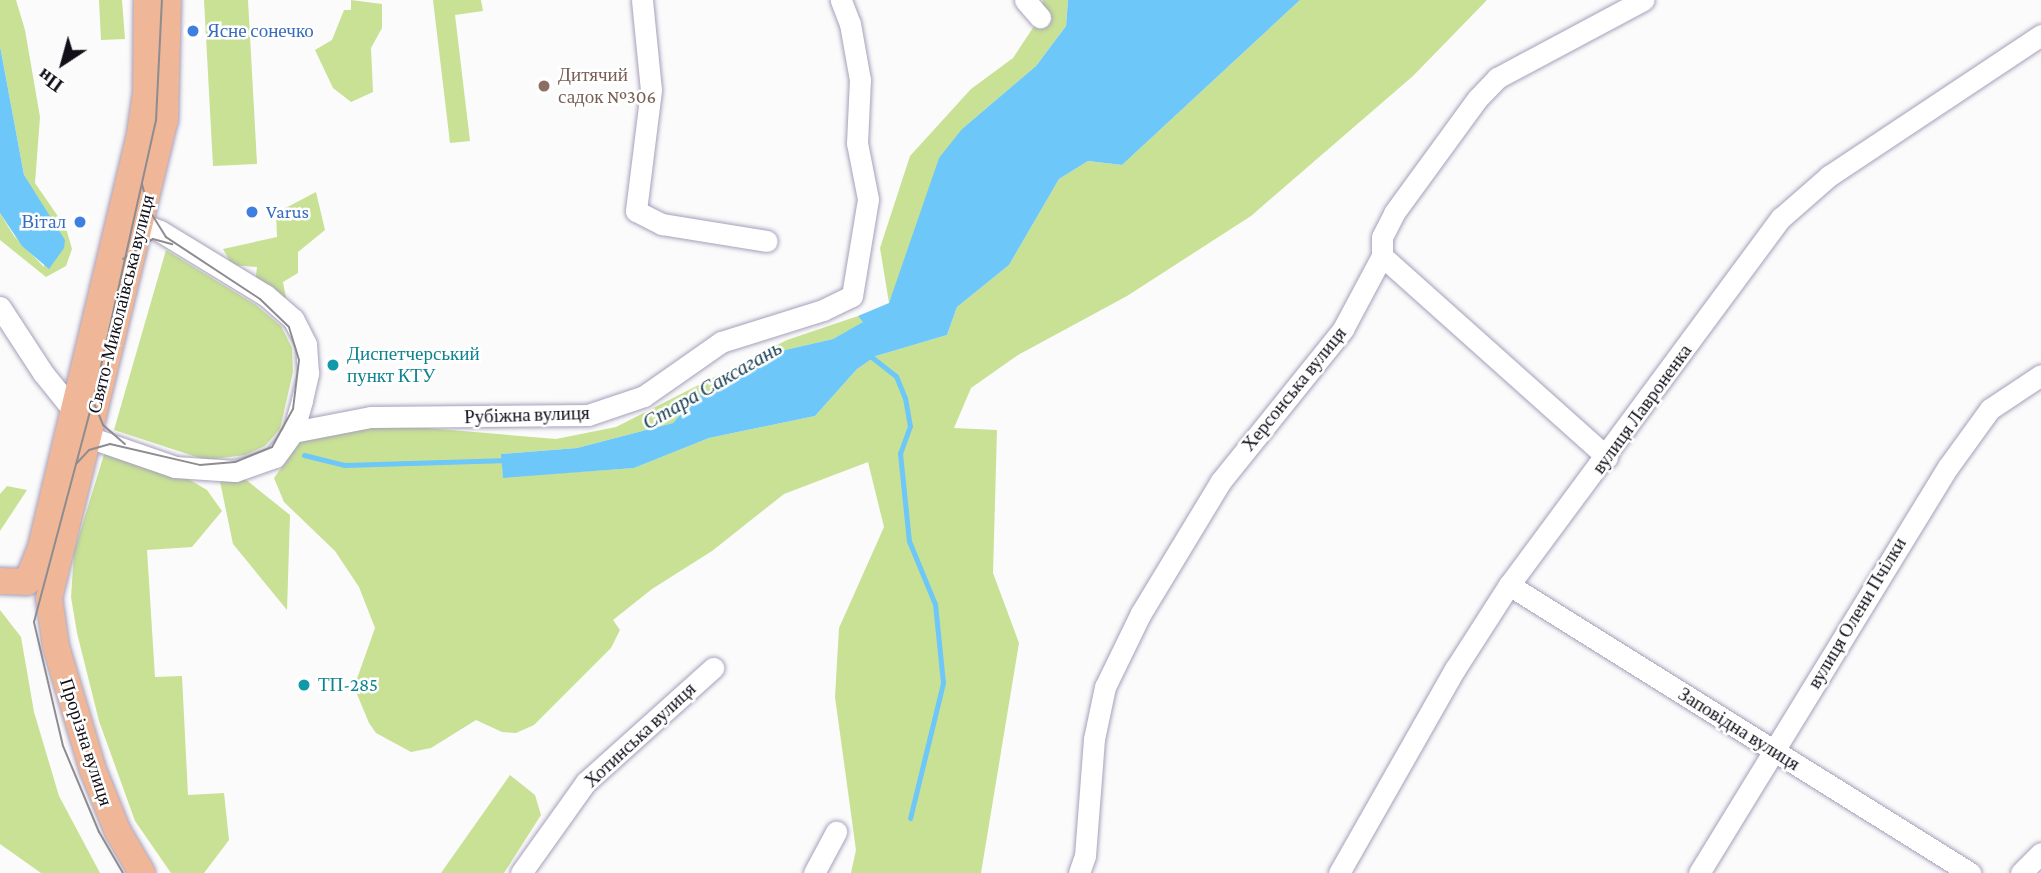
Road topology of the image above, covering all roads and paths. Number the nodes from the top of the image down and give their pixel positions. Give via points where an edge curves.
1 (147, 0) edge
2 (168, 0) edge
3 (642, 0) edge
4 (841, 0) edge
5 (1026, 0) edge
6 (1643, 0) edge
7 (1040, 17) dead end
8 (2041, 35) edge
9 (131, 219) junction
10 (767, 241) dead end
11 (1382, 256) junction
12 (0, 307) edge
13 (2041, 375) edge
14 (80, 423) junction
15 (293, 432) junction
16 (1606, 457) junction
17 (54, 570) junction
18 (0, 581) edge
19 (27, 582) junction
20 (1509, 585) junction
21 (49, 604) junction
22 (713, 668) dead end
23 (1773, 750) junction
24 (836, 832) dead end
25 (2041, 853) edge
26 (142, 873) edge
27 (521, 873) edge
28 (814, 873) edge
29 (1079, 873) edge
30 (1339, 873) edge
31 (1699, 873) edge
32 (1970, 873) edge
33 (2021, 873) edge

1 - 9 main road, Свято-Миколаївська вулиця via 146,93
2 - 9 main road, Свято-Миколаївська вулиця via 164,120
3 - 10 street via 651,90 636,211 662,225
4 - 15 street, Рубіжна вулиця via 860,80 857,144 868,199 852,296 823,310 721,342 644,396 588,415 371,417
5 - 7 street
6 - 11 street, Херсонська вулиця via 1497,78 1394,213 1381,237
8 - 16 street, вулиця Лавроненка via 1800,200 1760,244
9 - 14 main road, Свято-Миколаївська вулиця
9 - 15 street via 265,295 293,319 306,344 308,373
11 - 16 street
11 - 29 street, Херсонська вулиця via 1343,329 1221,481 1120,652 1105,687 1094,739 1085,856
12 - 14 street
13 - 23 street, вулиця Олени Пчілки via 1990,409 1973,432
14 - 15 street via 175,467 218,472 252,467 275,457
14 - 17 main road, Свято-Миколаївська вулиця
14 - 19 main road, Свято-Миколаївська вулиця
16 - 20 street, вулиця Лавроненка
17 - 19 main road
17 - 21 main road, Свято-Миколаївська вулиця
18 - 19 main road
19 - 21 main road
20 - 23 street, Заповідна вулиця
20 - 30 street, вулиця Лавроненка via 1455,669
21 - 26 main road, Прорізна вулиця via 56,647 93,770 118,832
22 - 27 street, Хотинська вулиця via 586,782
23 - 31 street, вулиця Олени Пчілки
23 - 32 street, Заповідна вулиця
24 - 28 street
25 - 33 street

